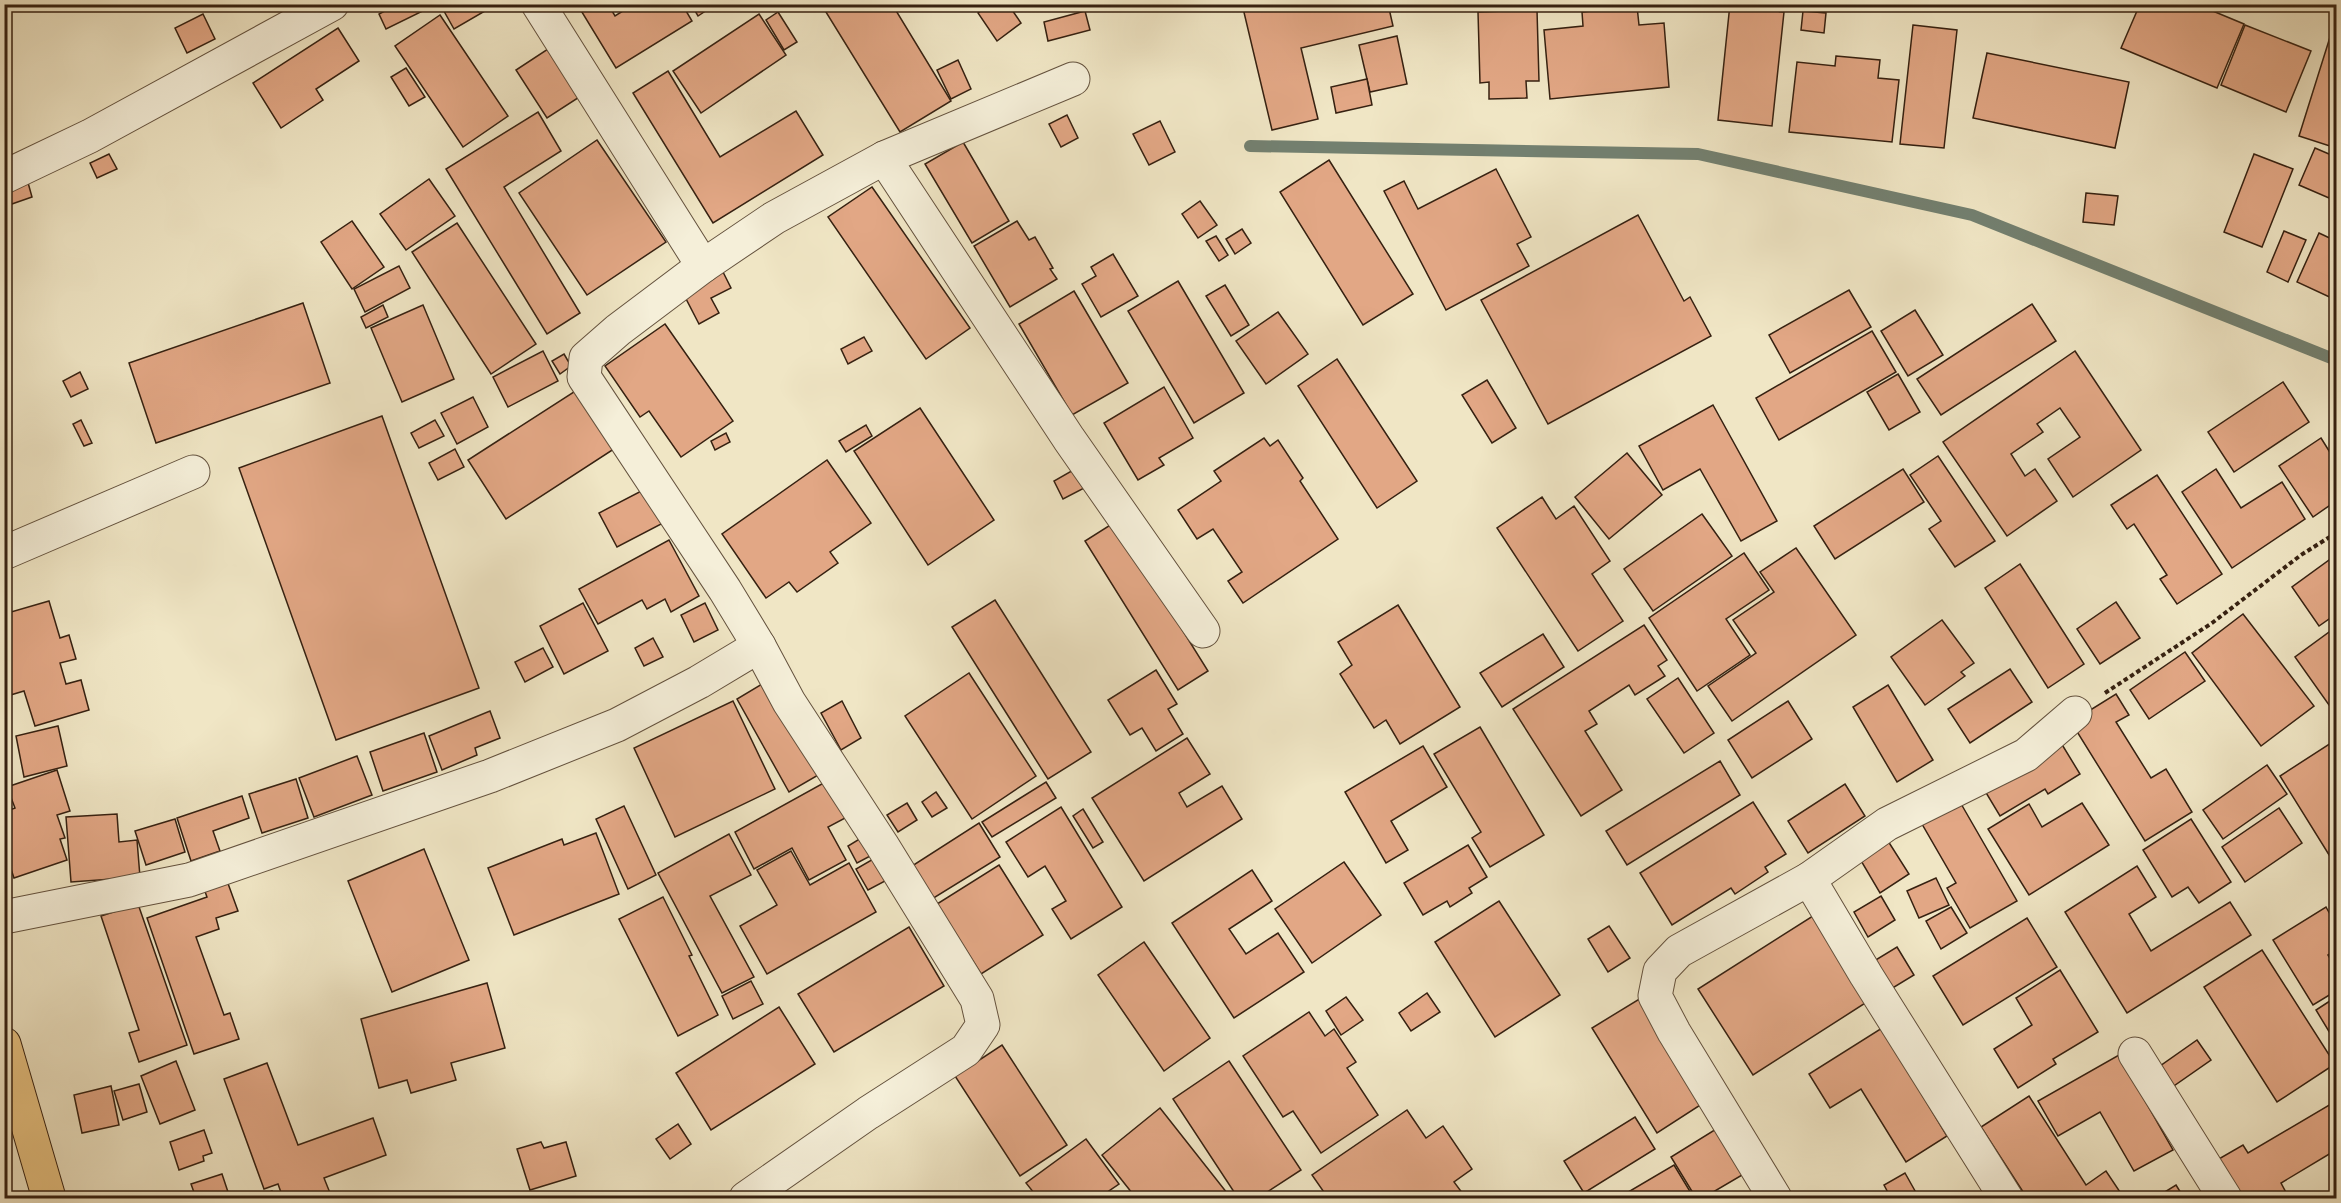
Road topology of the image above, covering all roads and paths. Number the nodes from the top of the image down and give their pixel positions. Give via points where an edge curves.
1 (332, 4) edge
2 (538, 4) edge
3 (1073, 79) dead end
4 (884, 158) junction
5 (4, 177) edge
6 (703, 266) junction
7 (193, 472) dead end
8 (2337, 533) edge
9 (4, 553) edge
10 (1203, 631) dead end
11 (759, 646) junction
12 (2075, 713) joint
13 (1809, 879) junction
14 (4, 917) edge
15 (4, 1044) edge
16 (2135, 1054) dead end
17 (49, 1198) edge
18 (746, 1198) edge
19 (1776, 1198) edge
20 (2006, 1198) edge
21 (2224, 1198) edge

1 - 5 street via 90,136
2 - 6 street
3 - 4 street
4 - 6 street via 774,218
4 - 10 street via 1069,440
6 - 11 street via 586,358 584,377
7 - 9 street
8 - 12 path
11 - 14 street via 617,725 414,803 189,880
11 - 18 street via 789,702 977,999 983,1025 966,1050
12 - 13 street via 2026,755 1887,824
13 - 19 street via 1679,951 1660,971 1655,996
13 - 20 street
15 - 17 main road
16 - 21 street

